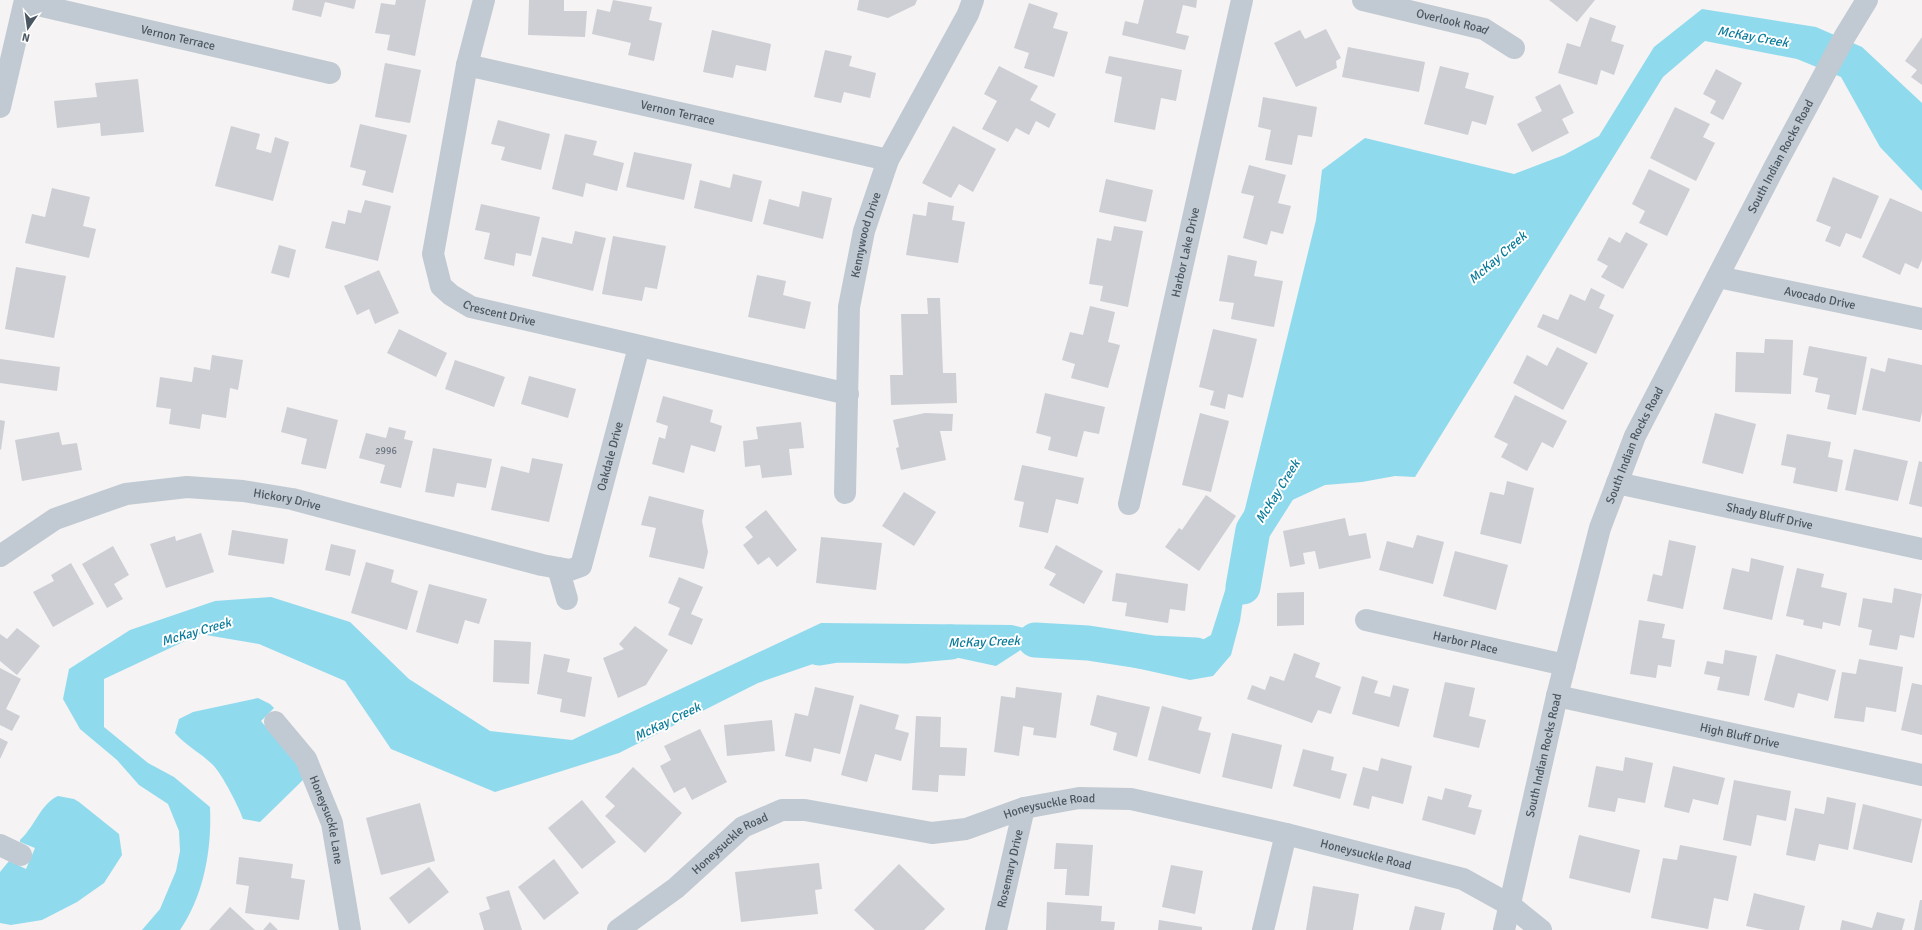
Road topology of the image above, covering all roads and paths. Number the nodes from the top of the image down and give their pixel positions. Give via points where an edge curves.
1 (484, 0) edge
2 (973, 0) edge
3 (1242, 0) edge
4 (1363, 0) edge
5 (1867, 0) edge
6 (25, 1) edge
7 (1514, 48) dead end
8 (467, 65) junction
9 (330, 73) dead end
10 (0, 107) edge
11 (888, 160) junction
12 (1718, 277) junction
13 (1922, 319) edge
14 (639, 347) junction
15 (848, 394) junction
16 (1617, 483) junction
17 (845, 494) dead end
18 (1130, 504) dead end
19 (1922, 549) edge
20 (0, 556) edge
21 (581, 566) joint
22 (558, 568) junction
23 (567, 599) dead end
24 (1366, 620) dead end
25 (1565, 665) junction
26 (1557, 696) junction
27 (275, 722) dead end
28 (1922, 775) edge
29 (1024, 808) junction
30 (1286, 834) junction
31 (0, 845) edge
32 (21, 855) dead end
33 (1510, 905) junction
34 (350, 930) edge
35 (618, 930) edge
36 (996, 930) edge
37 (1263, 930) edge
38 (1504, 930) edge
39 (1541, 930) edge

1 - 8 street, Crescent Drive
2 - 11 street, Kennywood Drive via 968,14
3 - 18 street, Harbor Lake Drive
4 - 7 street, Overlook Road via 1484,29
5 - 12 street, South Indian Rocks Road via 1775,166
6 - 9 street, Vernon Terrace
6 - 10 street
8 - 11 street, Vernon Terrace
8 - 14 street, Crescent Drive via 433,254 441,286 471,306
11 - 15 street, Kennywood Drive via 864,231 849,307
12 - 13 street, Avocado Drive
12 - 16 street, South Indian Rocks Road via 1635,436
14 - 15 street, Crescent Drive
14 - 21 street, Oakdale Drive
15 - 17 street, Kennywood Drive
16 - 19 street, Shady Bluff Drive
16 - 25 street, South Indian Rocks Road via 1600,528
20 - 22 street, Hickory Drive via 55,519 126,494 187,487 243,491 292,499
21 - 22 street, Hickory Drive via 570,570
22 - 23 street
24 - 25 street, Harbor Place
25 - 26 street, South Indian Rocks Road
26 - 28 street, High Bluff Drive
26 - 33 street, South Indian Rocks Road
27 - 34 street, Honeysuckle Lane via 306,759 332,823
29 - 30 street, Honeysuckle Road via 1079,798 1131,799
29 - 35 street, Honeysuckle Road via 966,829 932,833 805,810 782,810 742,827 676,888
29 - 36 street, Rosemary Drive
30 - 33 street, Honeysuckle Road via 1463,878
30 - 37 street
31 - 32 street
33 - 38 street, South Indian Rocks Road
33 - 39 street, Honeysuckle Road

